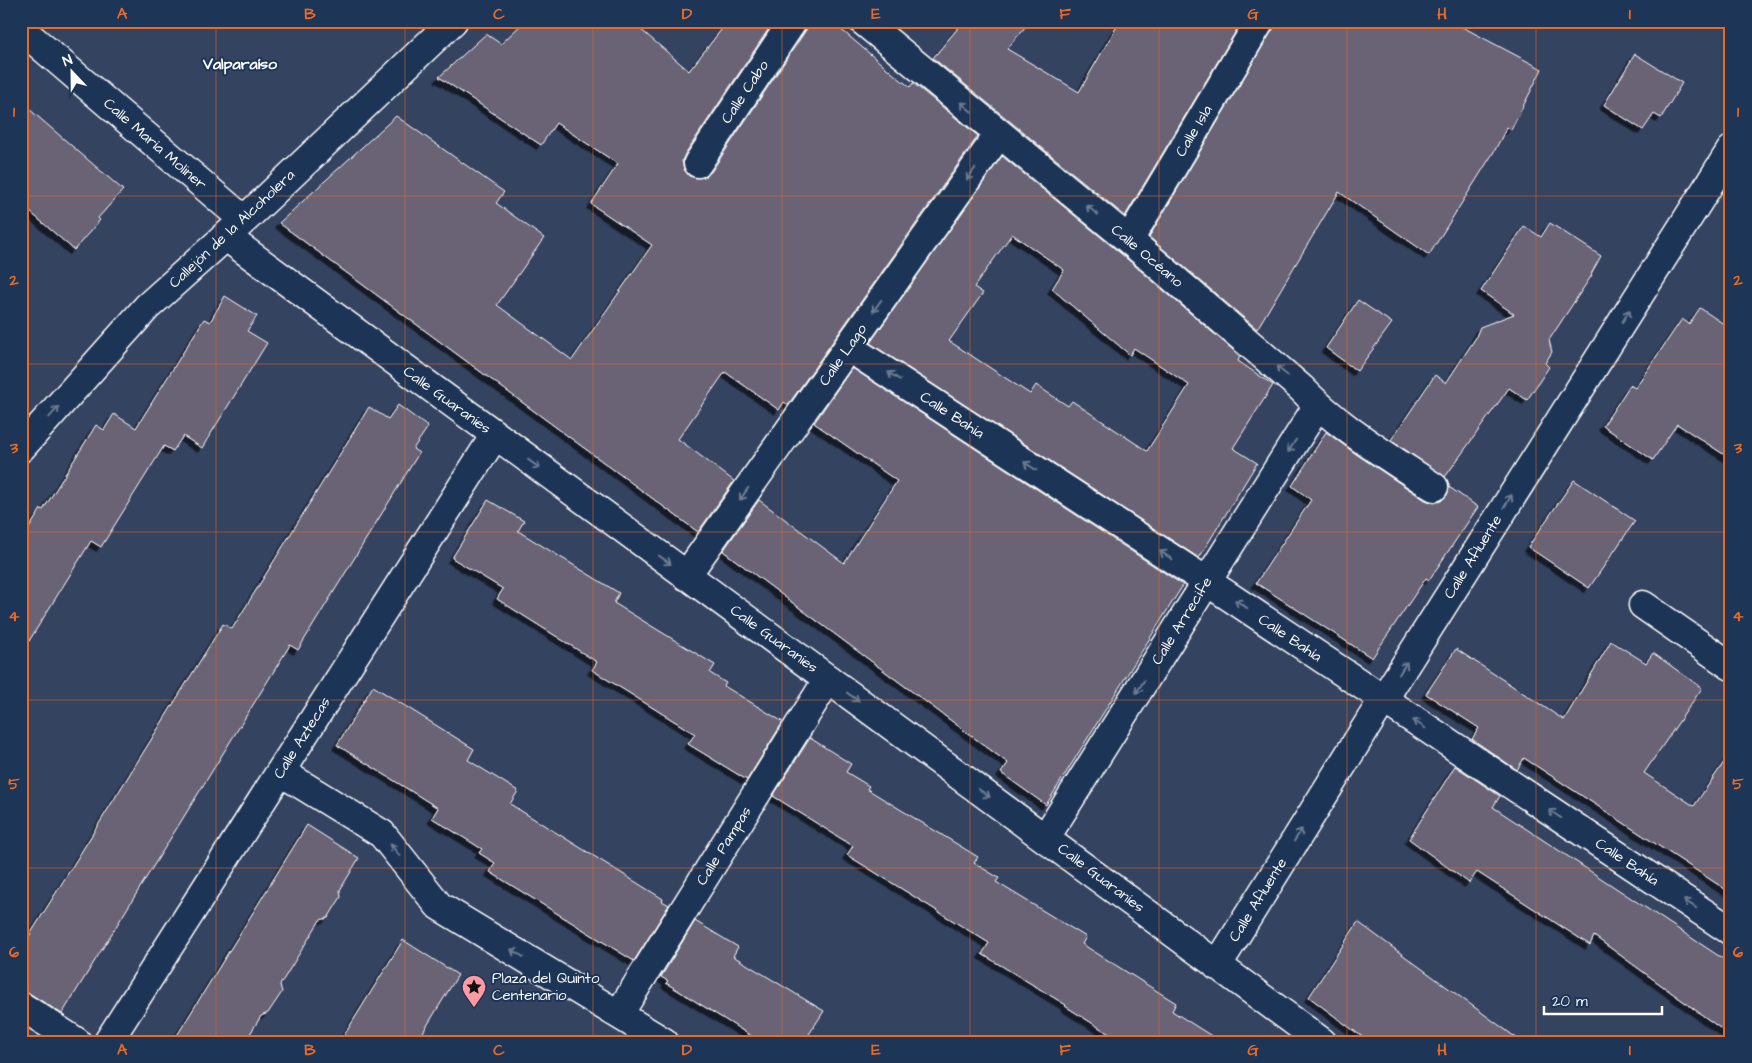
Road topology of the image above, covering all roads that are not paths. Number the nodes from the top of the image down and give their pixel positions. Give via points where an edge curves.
1 (453, 21) edge
2 (793, 21) edge
3 (863, 21) edge
4 (1260, 21) edge
5 (21, 29) edge
6 (999, 134) junction
7 (1731, 150) edge
8 (698, 163) dead end
9 (235, 228) junction
10 (1128, 240) junction
11 (848, 346) junction
12 (1318, 405) junction
13 (495, 435) junction
14 (21, 448) edge
15 (1434, 487) dead end
16 (686, 576) junction
17 (1206, 581) junction
18 (1643, 605) dead end
19 (1731, 666) edge
20 (828, 678) junction
21 (1382, 700) junction
22 (280, 772) junction
23 (1046, 837) junction
24 (1731, 930) edge
25 (1217, 966) junction
26 (21, 1006) edge
27 (619, 1014) junction
28 (78, 1042) edge
29 (108, 1042) edge
30 (664, 1042) edge
31 (1322, 1042) edge

1 - 9 street, Callejón de la Alcoholera
2 - 8 street, Calle Cabo
6 -> 3 street, Calle Océano
4 - 10 street, Calle Isla
5 - 9 street, Calle María Moliner
10 -> 6 street, Calle Océano
6 -> 11 street, Calle Lago
21 -> 7 street, Calle Afluente
9 - 13 street, Calle Guaraníes
14 -> 9 street, Callejón de la Alcoholera via 147,307
12 -> 10 street, Calle Océano
11 -> 16 street, Calle Lago
17 -> 11 street, Calle Bahía
12 - 15 street, Calle Océano
12 -> 17 street, Calle Arrecife
13 -> 16 street, Calle Guaraníes
13 - 22 street, Calle Aztecas
16 - 20 street, Calle Guaraníes
21 -> 17 street, Calle Bahía
17 -> 23 street, Calle Arrecife
18 - 19 street
20 -> 23 street, Calle Guaraníes
20 - 27 street, Calle Pampas
24 -> 21 street, Calle Bahía
25 -> 21 street, Calle Afluente
27 -> 22 street via 439,906 382,834
22 - 29 street, Calle Aztecas
23 - 25 street, Calle Guaraníes
25 - 31 street, Calle Guaraníes
26 - 28 street
27 - 30 street

